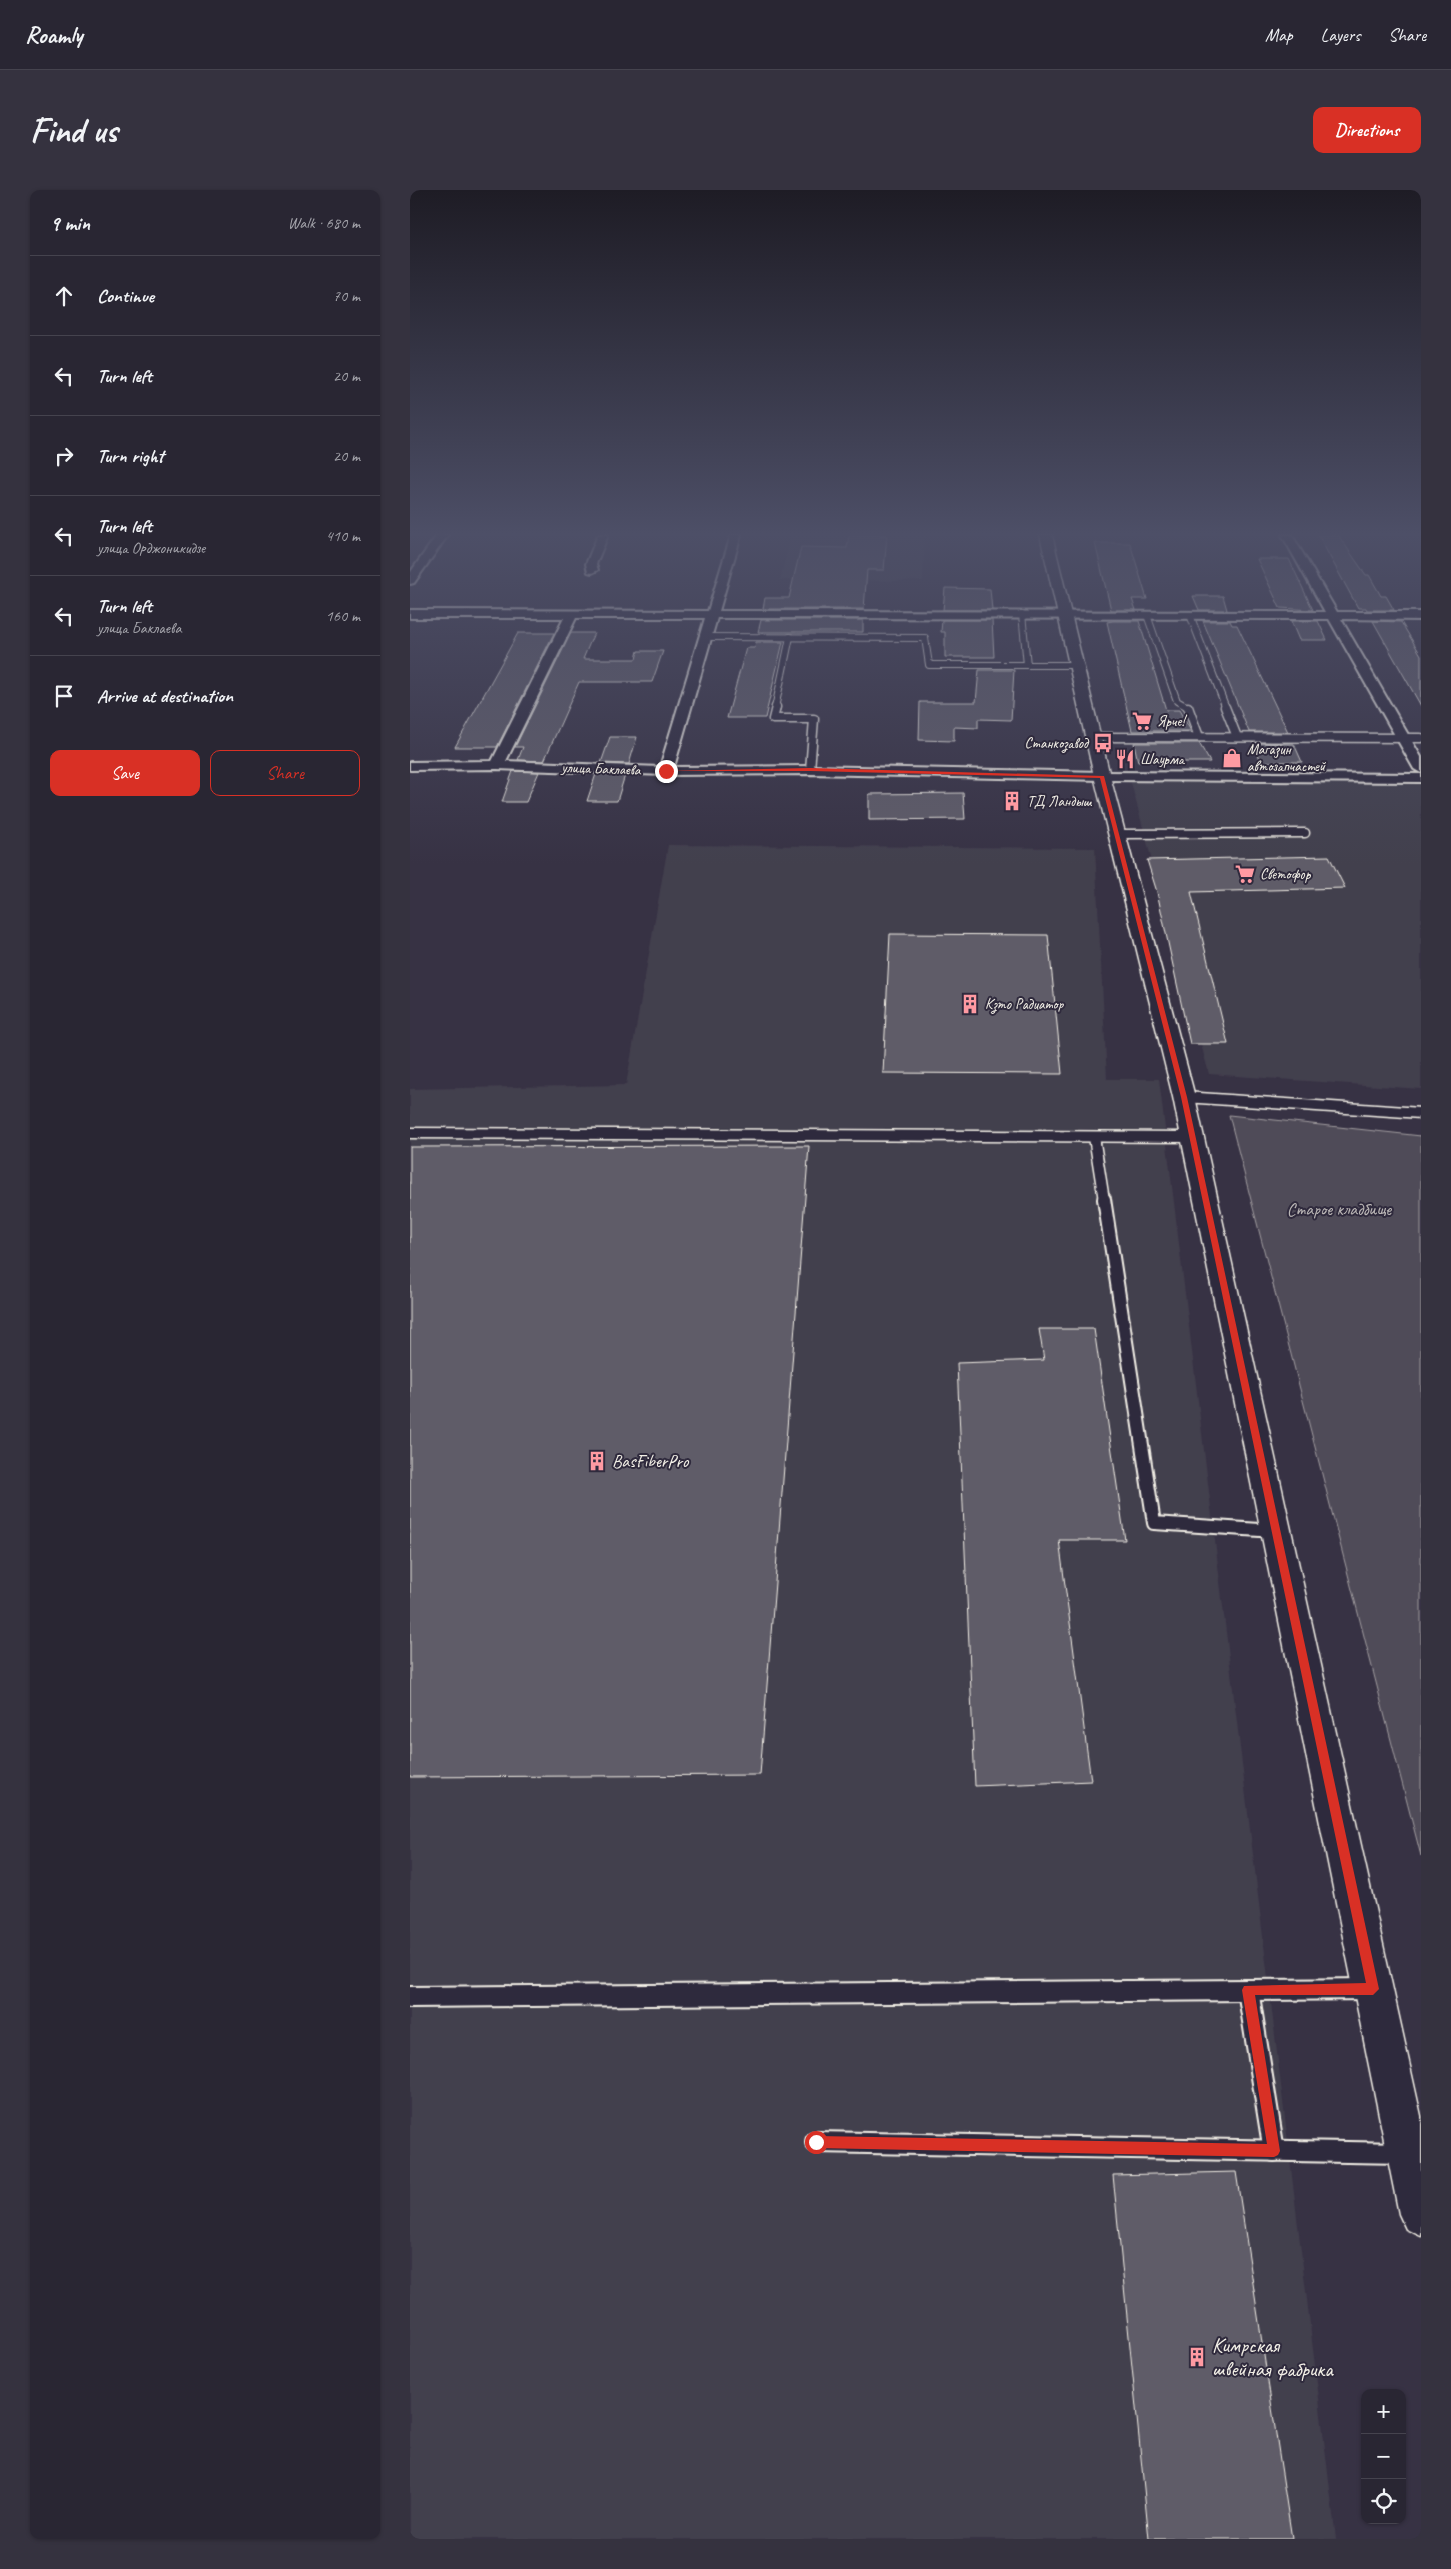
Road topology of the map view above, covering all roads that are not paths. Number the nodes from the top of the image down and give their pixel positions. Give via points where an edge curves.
1 (557, 645) edge
2 (704, 645) edge
3 (789, 645) edge
4 (926, 645) edge
5 (1025, 645) edge
6 (1071, 645) edge
7 (1157, 645) edge
8 (1201, 645) edge
9 (1349, 645) edge
10 (1027, 665) junction
11 (1076, 665) junction
12 (1094, 736) junction
13 (1199, 737) junction
14 (1237, 737) junction
15 (1404, 738) junction
16 (1421, 738) edge
17 (497, 765) junction
18 (410, 766) edge
19 (1421, 769) edge
20 (810, 770) junction
21 (666, 771) junction
22 (1102, 776) junction
23 (1421, 778) edge
24 (1305, 833) dead end
25 (1118, 834) junction
26 (1184, 1097) junction
27 (1421, 1113) edge
28 (410, 1133) edge
29 (1094, 1137) junction
30 (1191, 1137) junction
31 (1275, 1530) junction
32 (1373, 1989) junction
33 (1248, 1990) junction
34 (410, 1996) edge
35 (816, 2142) dead end
36 (1274, 2151) junction
37 (1408, 2154) junction
38 (1421, 2214) edge

1 - 17 street
2 - 21 street
3 - 20 lane via 774,718 814,719
4 - 10 lane via 929,665
5 - 10 lane
6 - 11 main road
7 - 13 lane via 1177,701 1188,706
8 - 14 lane
9 - 15 street
10 - 11 lane
11 - 12 main road
12 - 13 lane
12 - 22 main road
13 - 14 lane
14 - 15 lane
15 - 16 lane
15 - 19 street
17 - 18 street, улица Баклаева
17 - 21 street, улица Баклаева
20 - 21 street, улица Баклаева
20 - 22 street, улица Баклаева
22 - 23 street, улица Баклаева
22 - 25 main road
24 - 25 lane
25 - 26 main road
26 - 27 lane
26 - 30 main road
28 - 29 lane
29 - 30 lane
29 - 31 lane via 1154,1523
30 - 31 main road
31 - 32 main road
32 - 33 lane
32 - 37 main road
33 - 34 lane
33 - 36 lane
35 - 36 lane
36 - 37 lane
37 - 38 main road

